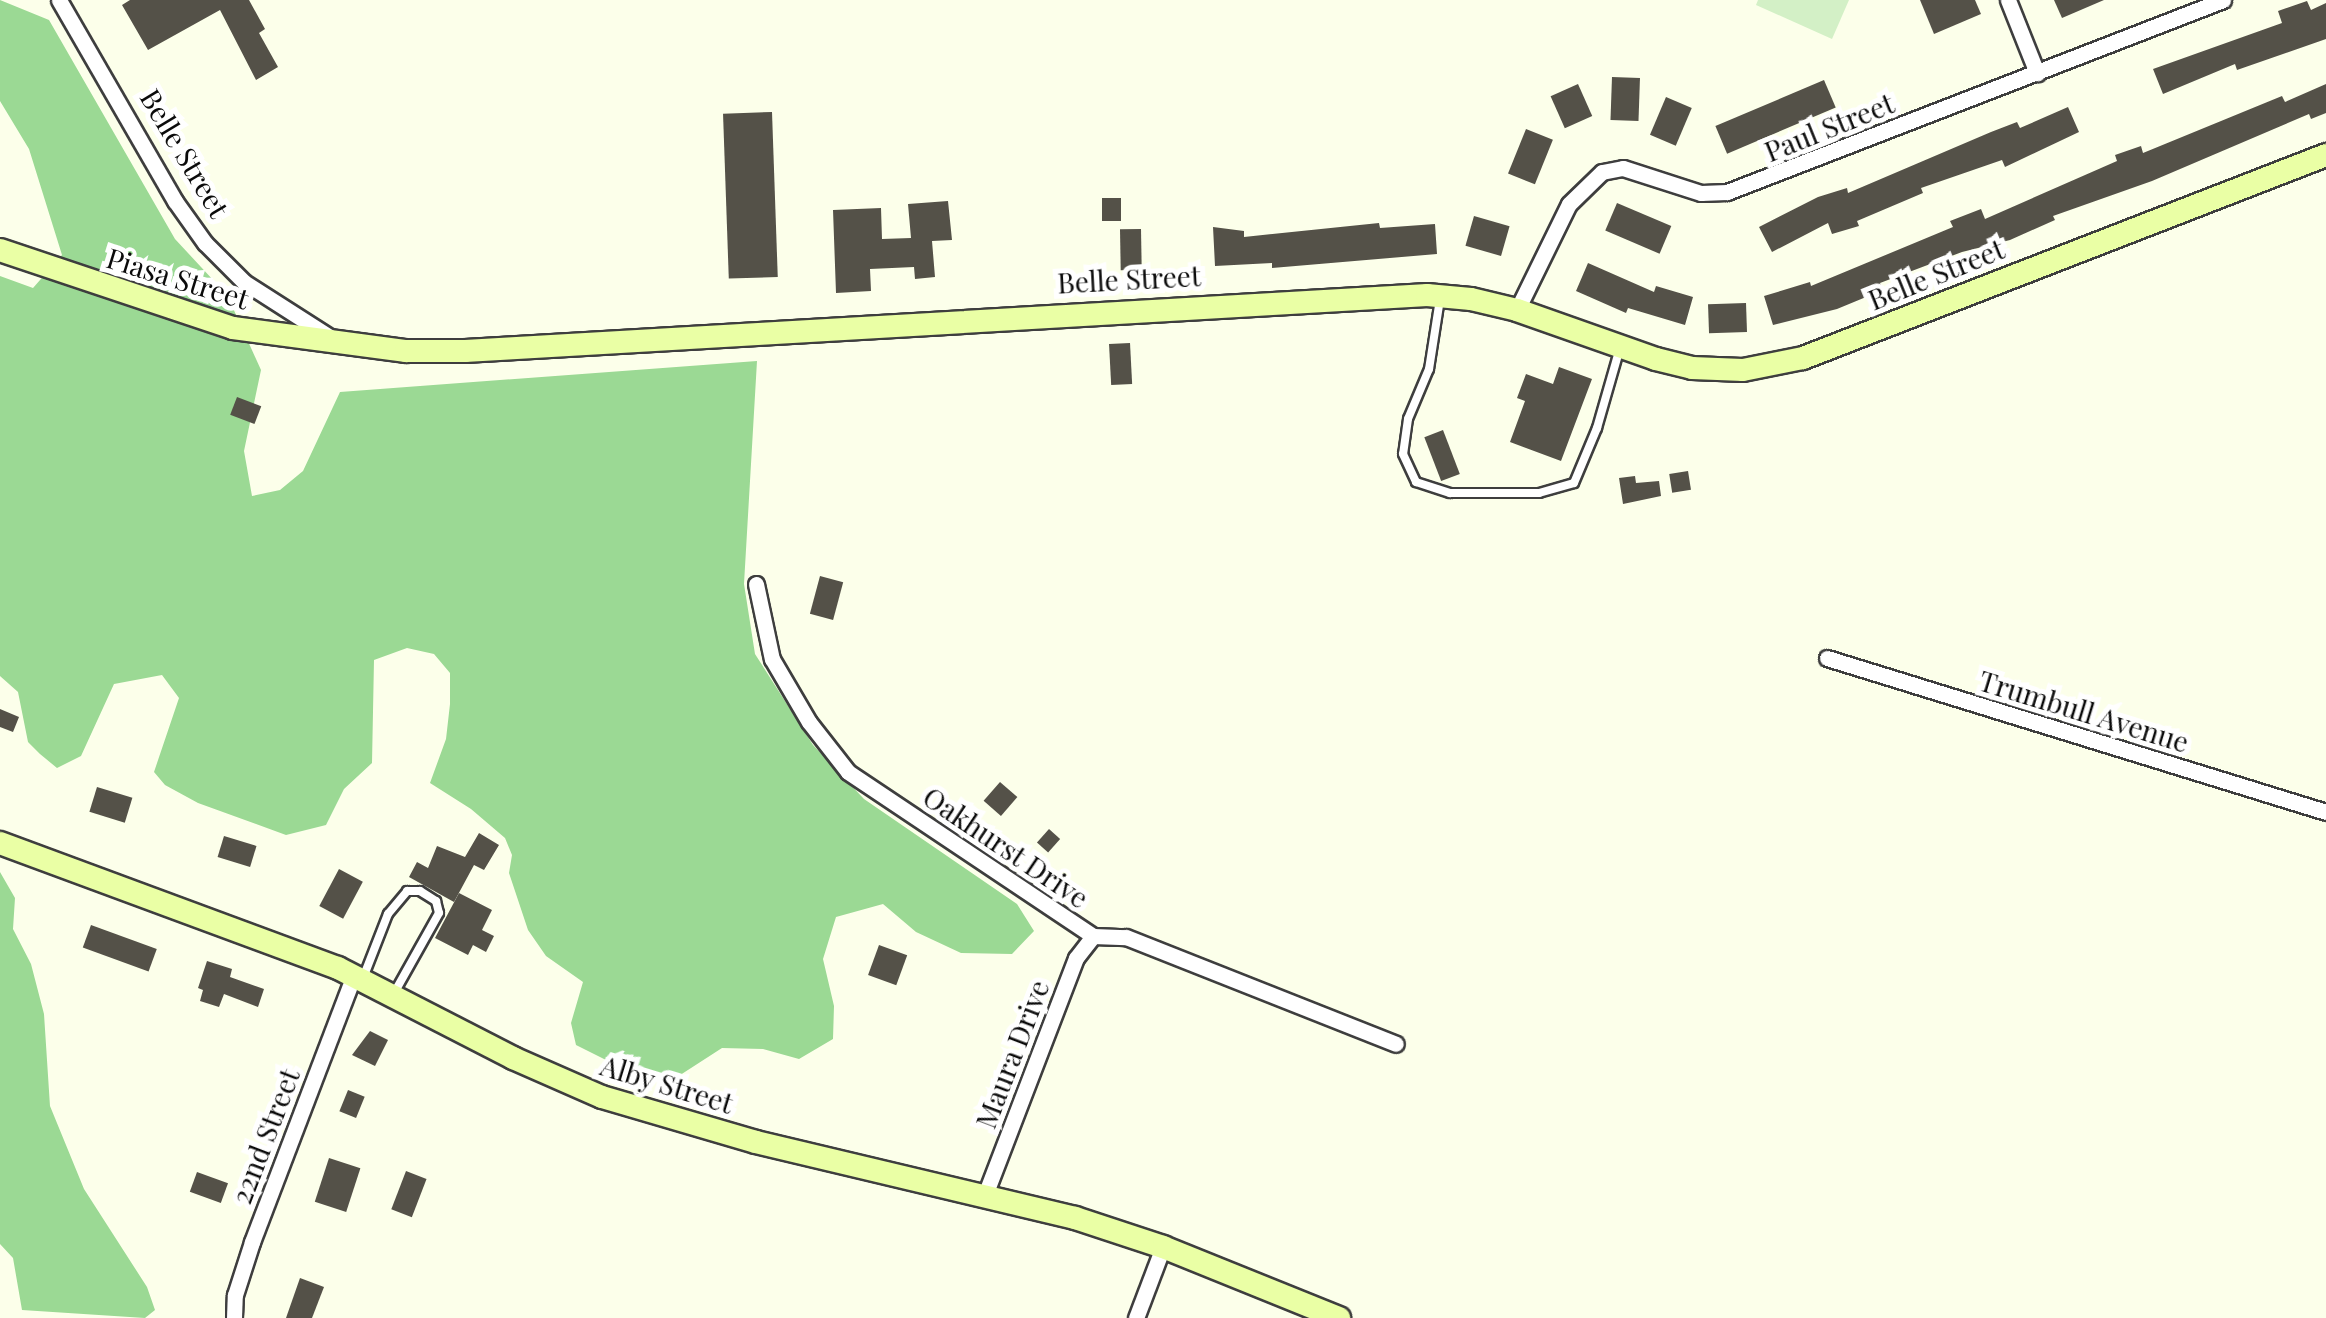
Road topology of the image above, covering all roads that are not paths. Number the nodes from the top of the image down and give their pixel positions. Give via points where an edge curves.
1 (59, 0) edge
2 (2008, 0) edge
3 (2223, 0) edge
4 (2037, 73) junction
5 (2326, 155) edge
6 (0, 250) edge
7 (1440, 295) junction
8 (1517, 310) junction
9 (343, 346) junction
10 (1620, 348) junction
11 (756, 584) dead end
12 (1828, 658) dead end
13 (2326, 812) edge
14 (0, 843) edge
15 (1093, 936) junction
16 (358, 977) junction
17 (393, 995) junction
18 (1396, 1044) dead end
19 (985, 1195) junction
20 (1163, 1247) junction
21 (234, 1318) edge
22 (1136, 1318) edge
23 (1338, 1318) edge

1 - 9 street, Belle Street via 205,243 244,282
2 - 4 street
3 - 4 street, Paul Street
4 - 8 street, Paul Street via 1728,192 1700,194 1624,168 1602,172 1569,204
5 - 10 street, Belle Street via 1803,358 1718,370
6 - 9 street, Piasa Street via 232,328
7 - 8 street, Belle Street
7 - 9 street, Belle Street via 464,351
7 - 10 lane via 1429,368 1408,419 1403,454 1416,482 1450,493 1539,493 1574,483
8 - 10 street, Belle Street
11 - 15 street, Oakhurst Drive via 772,659 848,772
12 - 13 street, Trumbull Avenue
14 - 16 street, Alby Street
15 - 18 street, Oakhurst Drive via 1126,937
15 - 19 street, Maura Drive via 1076,958
16 - 17 street, Alby Street
16 - 17 lane via 388,914 407,891 420,891 436,901 438,913
16 - 21 street, 22nd Street via 252,1242
17 - 19 street, Alby Street via 602,1096 756,1142
19 - 20 street, Alby Street
20 - 22 street
20 - 23 street, Alby Street

